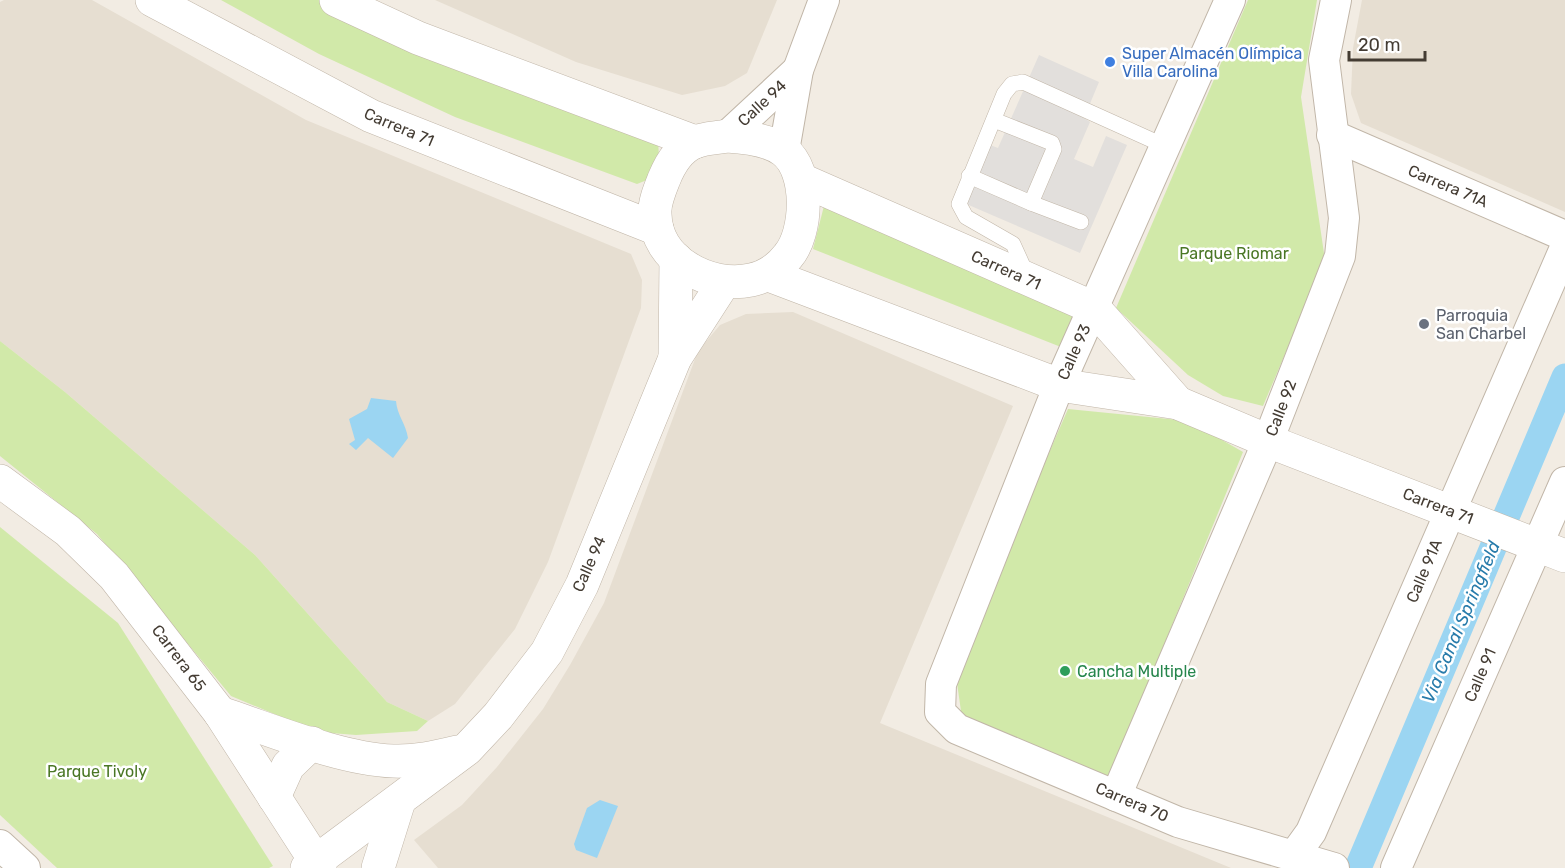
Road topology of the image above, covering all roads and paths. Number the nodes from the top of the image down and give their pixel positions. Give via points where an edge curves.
1 (152, 0) edge
2 (336, 0) edge
3 (825, 0) edge
4 (1230, 0) edge
5 (1336, 0) edge
6 (798, 70) junction
7 (994, 120) junction
8 (1332, 135) junction
9 (727, 136) junction
10 (695, 142) junction
11 (1166, 146) junction
12 (784, 151) junction
13 (969, 176) junction
14 (802, 180) junction
15 (1030, 203) junction
16 (1081, 222) dead end
17 (657, 229) junction
18 (1565, 236) edge
19 (1565, 248) edge
20 (676, 259) junction
21 (769, 275) junction
22 (1029, 280) junction
23 (724, 282) junction
24 (1094, 308) junction
25 (675, 358) junction
26 (1059, 385) junction
27 (1178, 403) junction
28 (1268, 441) junction
29 (0, 481) edge
30 (1565, 482) edge
31 (1461, 514) junction
32 (1540, 546) edge
33 (940, 712) joint
34 (220, 713) junction
35 (312, 743) junction
36 (467, 749) junction
37 (1116, 796) junction
38 (273, 797) junction
39 (399, 801) junction
40 (0, 845) edge
41 (1293, 857) junction
42 (314, 866) edge
43 (1331, 867) edge
44 (25, 868) edge
45 (378, 868) edge
46 (1396, 868) edge

1 - 17 street, Carrera 71 via 371,116
2 - 10 street via 418,38
3 - 6 street, Calle 94
4 - 11 street, Calle 93
5 - 8 street, Calle 92 via 1324,60
6 - 9 street, Calle 94
6 - 12 street, Calle 94
7 - 11 lane via 1004,94 1012,84 1023,82
7 - 13 lane
7 - 15 lane via 1052,143 1054,149
8 - 18 street, Carrera 71A
8 - 28 street, Calle 92 via 1344,218 1340,256
9 - 10 street
9 - 12 street via 743,137
10 - 17 street via 668,167 654,212
11 - 24 street, Calle 93
12 - 14 street
13 - 15 lane
13 - 22 lane via 959,204 966,217 1013,244
14 - 21 street via 804,204 799,231 790,255
14 - 22 street, Carrera 71
15 - 16 lane
17 - 20 street
19 - 31 street, Calle 91A
20 - 23 street via 691,272
20 - 25 street, Calle 94
21 - 23 street via 750,281
21 - 26 street, Carrera 71
22 - 24 street, Carrera 71
23 - 25 street, Calle 94
24 - 26 street, Calle 93
24 - 27 street, Carrera 71
25 - 36 street, Calle 94 via 582,585 547,652
26 - 27 street, Carrera 71
26 - 33 street, Calle 93 via 941,684
27 - 28 street, Carrera 71
28 - 31 street, Carrera 71
28 - 37 street, Calle 92
29 - 34 street, Carrera 65 via 68,531 114,576
30 - 32 street, Calle 91
31 - 32 street, Carrera 71
31 - 41 street, Calle 91A via 1311,832
32 - 46 street, Calle 91
33 - 37 street, Carrera 70 via 957,729
34 - 35 street
34 - 38 street, Carrera 65
35 - 36 street via 393,762
35 - 38 street via 288,766
36 - 39 street, Calle 94
37 - 41 street, Carrera 70 via 1178,822
38 - 42 street, Carrera 65
39 - 42 street, Calle 94
39 - 45 street
40 - 44 street
41 - 43 street, Carrera 70

